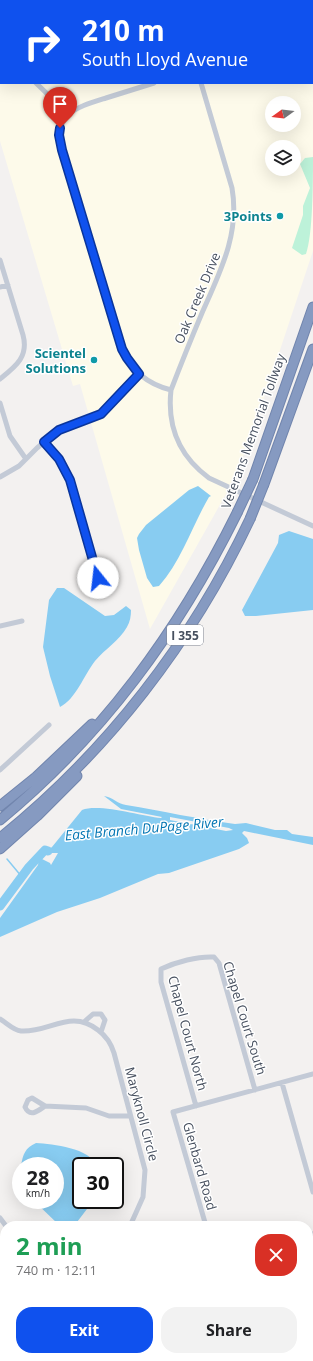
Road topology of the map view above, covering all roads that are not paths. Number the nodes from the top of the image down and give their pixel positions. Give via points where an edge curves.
1 (37, 84) edge
2 (151, 84) edge
3 (201, 84) edge
4 (68, 114) junction
5 (0, 260) edge
6 (8, 285) junction
7 (0, 288) edge
8 (313, 307) edge
9 (313, 349) edge
10 (139, 374) junction
11 (0, 379) edge
12 (171, 390) junction
13 (0, 403) edge
14 (44, 442) junction
15 (26, 459) junction
16 (0, 477) edge
17 (313, 526) edge
18 (98, 578) dead end
19 (22, 621) dead end
20 (0, 626) edge
21 (117, 703) junction
22 (49, 725) dead end
23 (104, 740) junction
24 (0, 770) edge
25 (0, 806) edge
26 (0, 820) edge
27 (0, 838) edge
28 (0, 849) edge
29 (187, 962) joint
30 (0, 1019) edge
31 (84, 1022) junction
32 (101, 1032) junction
33 (313, 1074) edge
34 (282, 1083) junction
35 (255, 1090) junction
36 (45, 1106) dead end
37 (196, 1106) junction
38 (130, 1116) junction
39 (313, 1190) edge
40 (132, 1221) edge
41 (205, 1221) edge

1 - 4 street
2 - 4 street via 78,106
3 - 12 street, Oak Creek Drive via 232,188 234,222 225,261
4 - 10 street via 60,128 62,150 122,349
5 - 6 street
6 - 7 street
6 - 11 street via 25,347 20,362
8 - 21 highway, Veterans Memorial Tollway / I 355, bridge via 252,479 237,513 176,622 145,668
9 - 23 highway, I 355, bridge via 250,519 225,568 152,682
10 - 12 street via 155,385
10 - 14 street via 101,414 59,430
12 - 17 street, Oak Creek Drive via 172,424 176,437 184,454 196,468 208,478
13 - 15 street via 10,436
14 - 15 street
14 - 18 street via 59,459 70,480
15 - 16 street
19 - 20 street
21 - 25 highway via 36,777
21 - 26 highway, Veterans Memorial Tollway / I 355 via 58,768
22 - 24 street
23 - 27 highway, I 355 via 54,792
23 - 28 highway via 98,754 76,778
29 - 35 street, Chapel Court South via 214,957 219,963
29 - 37 street, Chapel Court North via 161,970 161,980
30 - 31 street, Maryknoll Circle via 14,1029 22,1031 66,1021
31 - 32 street, Maryknoll Circle
31 - 32 street, Maryknoll Circle via 93,1014 101,1014 105,1020
32 - 38 street, Maryknoll Circle via 112,1048
33 - 34 street
34 - 35 street
34 - 39 street
35 - 37 street
36 - 38 street via 86,1108 109,1116
37 - 41 street, Glenbard Road via 174,1112
38 - 40 street, Maryknoll Circle via 144,1159 146,1181 141,1202

